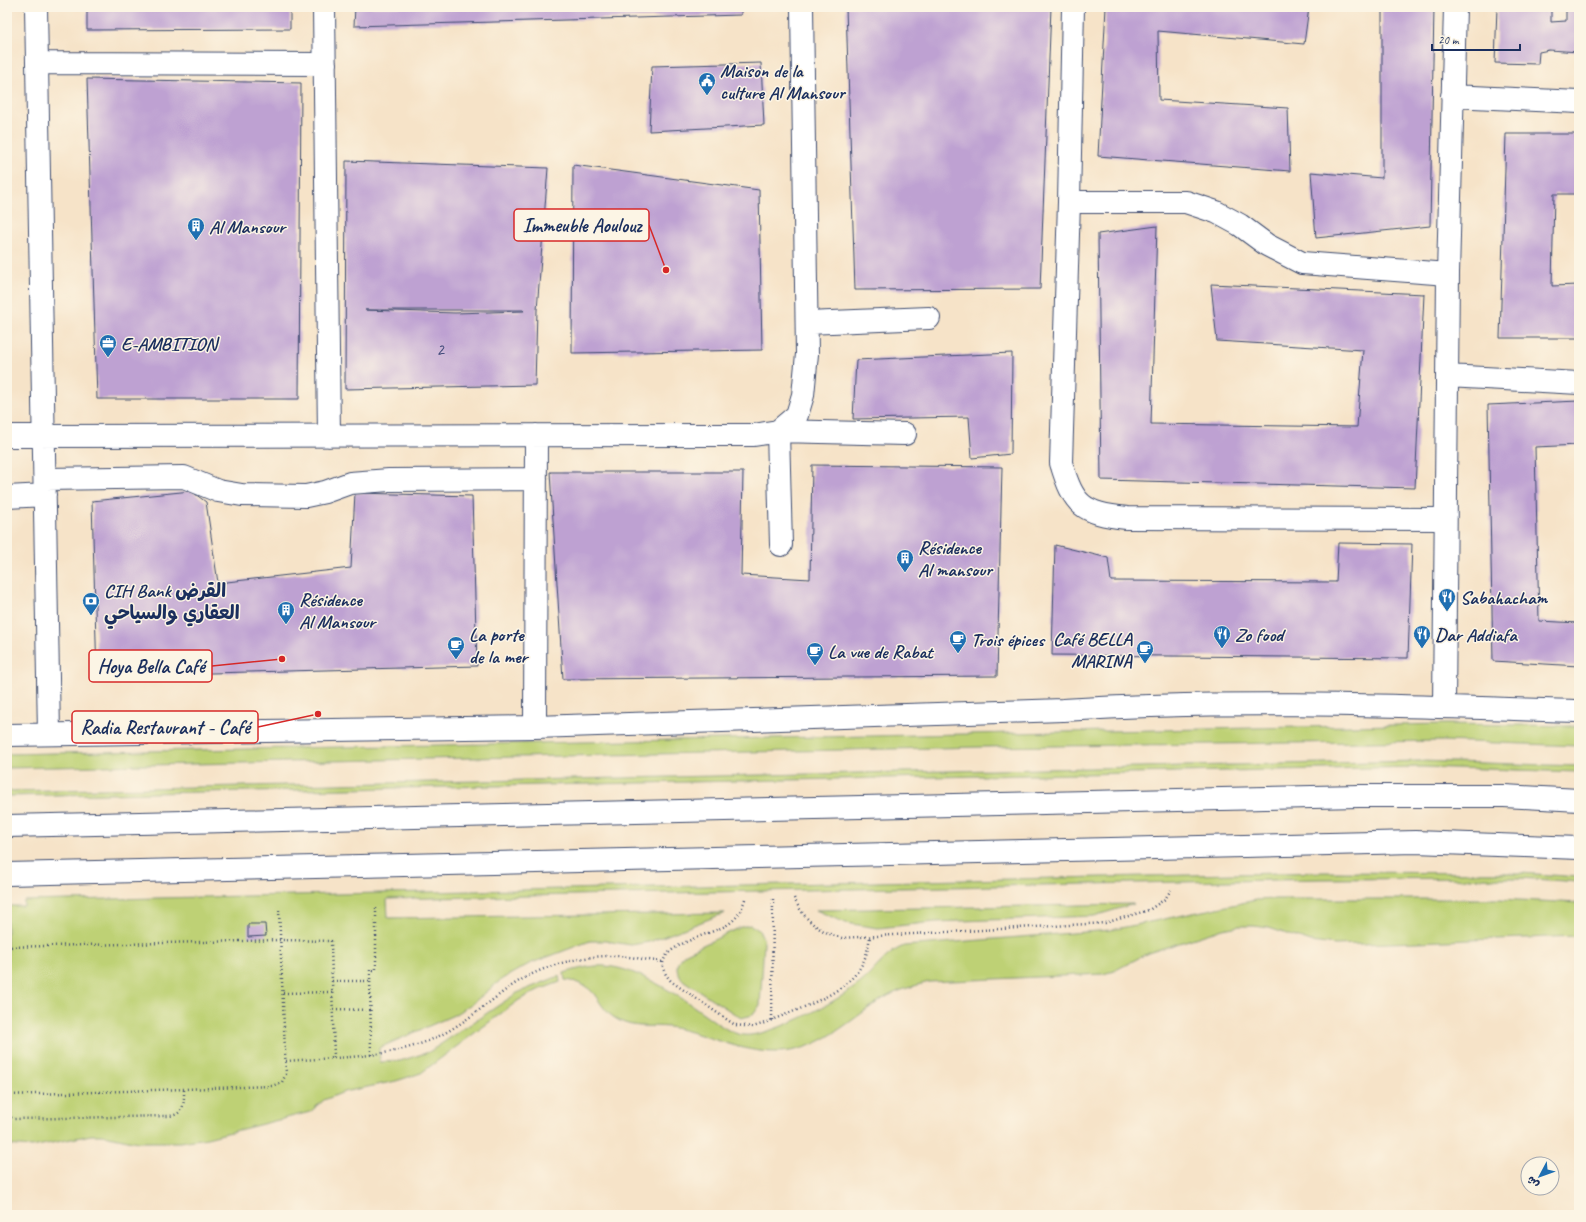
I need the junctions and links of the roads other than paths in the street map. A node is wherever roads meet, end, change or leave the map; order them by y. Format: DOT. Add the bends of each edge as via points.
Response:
graph roads {
  1 [pos="36,7"];
  2 [pos="324,7"];
  3 [pos="802,7"];
  4 [pos="1073,7"];
  5 [pos="1455,7"];
  6 [pos="37,62"];
  7 [pos="325,64"];
  8 [pos="1452,96"];
  9 [pos="1579,102"];
  10 [pos="1069,202"];
  11 [pos="1448,274"];
  12 [pos="929,318"];
  13 [pos="807,323"];
  14 [pos="1447,376"];
  15 [pos="1579,383"];
  16 [pos="778,431"];
  17 [pos="905,434"];
  18 [pos="536,435"];
  19 [pos="7,436"];
  20 [pos="44,436"];
  21 [pos="329,436"];
  22 [pos="536,480"];
  23 [pos="45,487"];
  24 [pos="7,497"];
  25 [pos="1445,519"];
  26 [pos="781,545"];
  27 [pos="1444,707"];
  28 [pos="1579,711"];
  29 [pos="535,727"];
  30 [pos="49,734"];
  31 [pos="7,735"];
  32 [pos="1579,800"];
  33 [pos="7,826"];
  34 [pos="1579,848"];
  35 [pos="7,874"];
  1 -- 6 [label="street"];
  2 -- 7 [label="street"];
  3 -- 13 [label="street"];
  4 -- 10 [label="street"];
  5 -- 8 [label="street"];
  6 -- 7 [label="street"];
  6 -- 20 [label="street"];
  7 -- 21 [label="street"];
  8 -- 9 [label="street"];
  8 -- 11 [label="street"];
  10 -- 11 [label="street" via="1186,202 1216,212 1240,225 1267,246 1302,263"];
  10 -- 25 [label="street" via="1061,463 1069,490 1084,508 1104,515 1127,518"];
  11 -- 14 [label="street"];
  12 -- 13 [label="street"];
  13 -- 16 [label="street" via="803,395 797,415"];
  14 -- 15 [label="street"];
  14 -- 25 [label="street"];
  16 -- 17 [label="street"];
  16 -- 18 [label="street" via="754,435"];
  16 -- 26 [label="street"];
  18 -- 21 [label="street"];
  18 -- 22 [label="street"];
  19 -- 20 [label="street"];
  20 -- 21 [label="street"];
  20 -- 23 [label="street"];
  22 -- 23 [label="street" via="389,480 350,483 325,492 298,496 242,495 218,491 184,477"];
  22 -- 29 [label="street"];
  23 -- 24 [label="street"];
  23 -- 30 [label="street"];
  25 -- 27 [label="street"];
  27 -- 28 [label="street"];
  27 -- 29 [label="street" via="1220,703"];
  29 -- 30 [label="street"];
  30 -- 31 [label="street"];
  32 -- 33 [label="street" via="1504,796 1359,796"];
  34 -- 35 [label="street" via="1415,842"];
}
